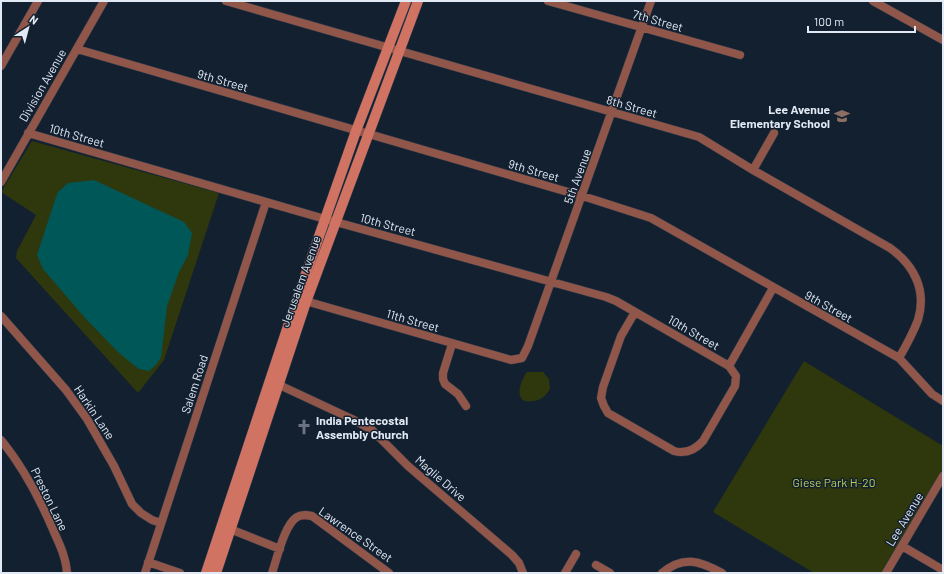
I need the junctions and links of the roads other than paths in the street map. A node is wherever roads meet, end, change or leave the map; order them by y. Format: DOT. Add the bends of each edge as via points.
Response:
graph roads {
  1 [pos="38,1"];
  2 [pos="104,1"];
  3 [pos="226,1"];
  4 [pos="406,1"];
  5 [pos="418,1"];
  6 [pos="548,1"];
  7 [pos="651,1"];
  8 [pos="874,1"];
  9 [pos="642,28"];
  10 [pos="943,40"];
  11 [pos="388,48"];
  12 [pos="77,49"];
  13 [pos="399,51"];
  14 [pos="740,55"];
  15 [pos="1,66"];
  16 [pos="612,113"];
  17 [pos="356,131"];
  18 [pos="28,133"];
  19 [pos="774,133"];
  20 [pos="369,135"];
  21 [pos="753,170"];
  22 [pos="4,171"];
  23 [pos="1,182"];
  24 [pos="582,196"];
  25 [pos="266,202"];
  26 [pos="331,221"];
  27 [pos="551,282"];
  28 [pos="773,288"];
  29 [pos="302,300"];
  30 [pos="635,312"];
  31 [pos="1,316"];
  32 [pos="452,344"];
  33 [pos="522,358"];
  34 [pos="899,358"];
  35 [pos="729,366"];
  36 [pos="274,383"];
  37 [pos="943,401"];
  38 [pos="466,406"];
  39 [pos="1,440"];
  40 [pos="943,476"];
  41 [pos="161,523"];
  42 [pos="221,526"];
  43 [pos="231,530"];
  44 [pos="902,546"];
  45 [pos="280,549"];
  46 [pos="576,554"];
  47 [pos="148,562"];
  48 [pos="596,565"];
  49 [pos="943,570"];
  50 [pos="67,573"];
  51 [pos="145,573"];
  52 [pos="180,573"];
  53 [pos="206,573"];
  54 [pos="216,573"];
  55 [pos="272,573"];
  56 [pos="389,573"];
  57 [pos="523,573"];
  58 [pos="565,573"];
  59 [pos="610,573"];
  60 [pos="662,573"];
  61 [pos="722,573"];
  62 [pos="886,573"];
  1 -- 15 [label="street"];
  2 -- 12 [label="street, Division Avenue"];
  3 -- 11 [label="street, 8th Street"];
  4 -- 11 [label="main road, Jerusalem Avenue"];
  5 -- 13 [label="main road, Jerusalem Avenue"];
  6 -- 9 [label="street, 7th Street"];
  7 -- 9 [label="street, 5th Avenue"];
  8 -- 10 [label="street"];
  9 -- 14 [label="street, 7th Street"];
  9 -- 16 [label="street, 5th Avenue"];
  11 -- 13 [label="street, 8th Street"];
  11 -- 17 [label="main road, Jerusalem Avenue"];
  12 -- 17 [label="street, 9th Street"];
  12 -- 18 [label="street, Division Avenue"];
  13 -- 16 [label="street, 8th Street"];
  13 -- 20 [label="main road, Jerusalem Avenue"];
  16 -- 21 [label="street, 8th Street" via="699,137"];
  16 -- 24 [label="street, 5th Avenue"];
  17 -- 20 [label="street, 9th Street"];
  17 -- 26 [label="main road, Jerusalem Avenue"];
  18 -- 22 [label="street, Division Avenue"];
  18 -- 25 [label="street, 10th Street"];
  19 -- 21 [label="street"];
  20 -- 24 [label="street, 9th Street"];
  20 -- 26 [label="main road, Jerusalem Avenue"];
  21 -- 34 [label="street, 8th Street" via="890,248 907,263 917,281 921,302 913,332"];
  22 -- 23 [label="street, Division Avenue"];
  24 -- 27 [label="street, 5th Avenue"];
  24 -- 28 [label="street, 9th Street" via="651,218"];
  25 -- 26 [label="street, 10th Street"];
  25 -- 41 [label="street, Salem Road"];
  26 -- 27 [label="street, 10th Street"];
  26 -- 29 [label="main road, Jerusalem Avenue"];
  27 -- 30 [label="street, 10th Street" via="606,297"];
  27 -- 33 [label="street, 5th Avenue"];
  28 -- 34 [label="street, 9th Street"];
  28 -- 35 [label="street"];
  29 -- 32 [label="street, 11th Street"];
  29 -- 36 [label="main road, Jerusalem Avenue"];
  30 -- 35 [label="street, 10th Street"];
  30 -- 35 [label="street" via="621,336 602,387 601,398 608,413 674,451 689,451 703,442 735,386 736,376"];
  31 -- 41 [label="street, Harkin Lane" via="66,390 87,419 132,504 141,513"];
  32 -- 33 [label="street, 11th Street" via="510,360"];
  32 -- 38 [label="street" via="443,380"];
  34 -- 37 [label="street, 9th Street" via="932,394"];
  36 -- 42 [label="main road, Jerusalem Avenue"];
  36 -- 43 [label="main road, Jerusalem Avenue"];
  36 -- 57 [label="street, Maglie Drive" via="372,430 408,466 512,555"];
  39 -- 50 [label="street, Preston Lane" via="25,473 43,507 64,556"];
  40 -- 44 [label="street, Lee Avenue"];
  41 -- 47 [label="street, Salem Road"];
  42 -- 43 [label="street"];
  42 -- 53 [label="main road, Jerusalem Avenue"];
  43 -- 45 [label="street"];
  43 -- 54 [label="main road, Jerusalem Avenue"];
  44 -- 49 [label="street"];
  44 -- 62 [label="street, Lee Avenue"];
  45 -- 55 [label="street"];
  45 -- 56 [label="street, Lawrence Street" via="286,530 303,514 312,516"];
  46 -- 58 [label="street"];
  47 -- 51 [label="street, Salem Road"];
  47 -- 52 [label="street"];
  48 -- 59 [label="street"];
  60 -- 61 [label="street" via="672,566 688,561 699,562"];
}
